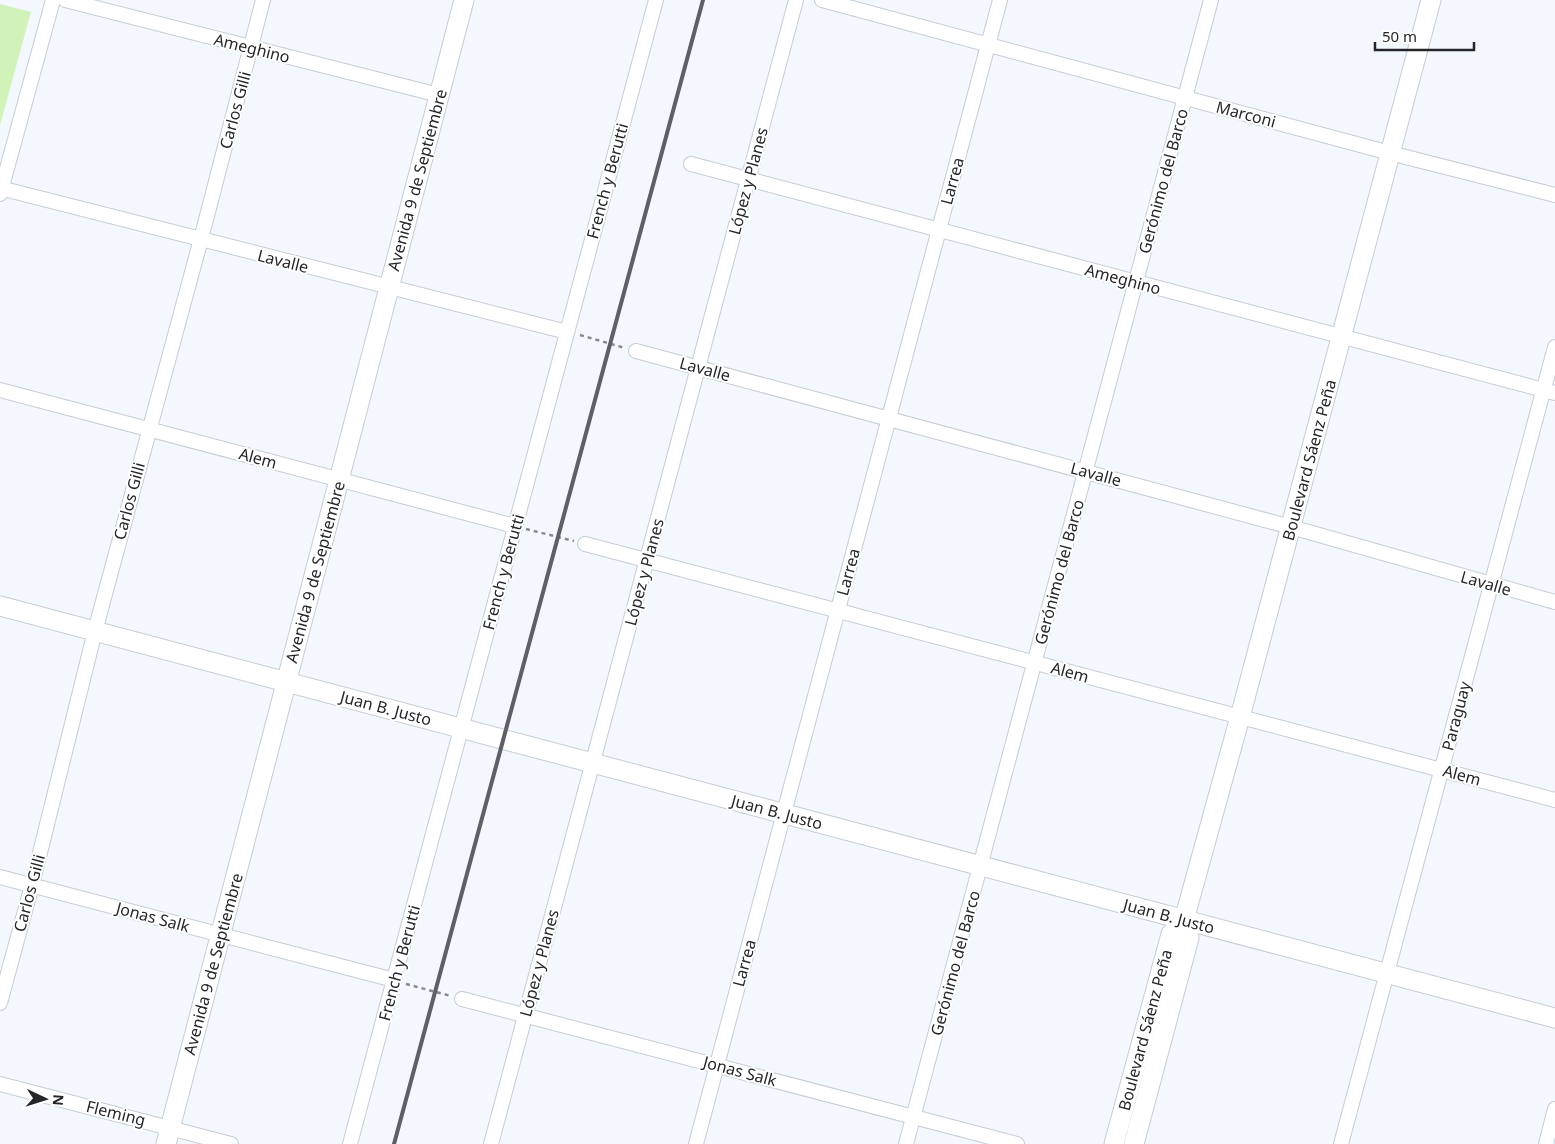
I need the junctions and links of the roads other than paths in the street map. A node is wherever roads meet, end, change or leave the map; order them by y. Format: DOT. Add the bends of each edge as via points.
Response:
graph roads {
  1 [pos="53,0"];
  2 [pos="65,0"];
  3 [pos="263,0"];
  4 [pos="464,0"];
  5 [pos="656,0"];
  6 [pos="796,0"];
  7 [pos="822,0"];
  8 [pos="1000,0"];
  9 [pos="1211,0"];
  10 [pos="1431,0"];
  11 [pos="988,45"];
  12 [pos="251,48"];
  13 [pos="439,94"];
  14 [pos="1185,98"];
  15 [pos="1390,153"];
  16 [pos="691,164"];
  17 [pos="748,179"];
  18 [pos="1,190"];
  19 [pos="1555,195"];
  20 [pos="939,230"];
  21 [pos="201,240"];
  22 [pos="1136,282"];
  23 [pos="389,288"];
  24 [pos="567,332"];
  25 [pos="1342,338"];
  26 [pos="1555,347"];
  27 [pos="636,351"];
  28 [pos="698,367"];
  29 [pos="0,390"];
  30 [pos="1549,392"];
  31 [pos="888,420"];
  32 [pos="148,429"];
  33 [pos="1086,471"];
  34 [pos="339,480"];
  35 [pos="515,526"];
  36 [pos="1291,527"];
  37 [pos="585,544"];
  38 [pos="647,560"];
  39 [pos="1490,584"];
  40 [pos="1555,602"];
  41 [pos="0,606"];
  42 [pos="837,611"];
  43 [pos="95,631"];
  44 [pos="1035,663"];
  45 [pos="286,682"];
  46 [pos="1240,717"];
  47 [pos="461,728"];
  48 [pos="593,763"];
  49 [pos="1441,770"];
  50 [pos="1555,800"];
  51 [pos="784,814"];
  52 [pos="981,866"];
  53 [pos="0,877"];
  54 [pos="32,885"];
  55 [pos="1184,920"];
  56 [pos="221,935"];
  57 [pos="1387,974"];
  58 [pos="394,980"];
  59 [pos="462,999"];
  60 [pos="0,1003"];
  61 [pos="526,1015"];
  62 [pos="1555,1018"];
  63 [pos="716,1065"];
  64 [pos="0,1084"];
  65 [pos="1555,1109"];
  66 [pos="914,1117"];
  67 [pos="169,1136"];
  68 [pos="231,1144"];
  69 [pos="350,1144"];
  70 [pos="491,1144"];
  71 [pos="696,1144"];
  72 [pos="906,1144"];
  73 [pos="1017,1144"];
  74 [pos="1114,1144"];
  75 [pos="1134,1144"];
  76 [pos="1341,1144"];
  77 [pos="1546,1144"];
  1 -- 18 [label="street"];
  2 -- 12 [label="street, Ameghino"];
  3 -- 12 [label="street, Carlos Gilli"];
  4 -- 13 [label="street, Avenida 9 de Septiembre"];
  5 -- 24 [label="street, French y Berutti"];
  6 -- 17 [label="street, López y Planes"];
  7 -- 11 [label="street, Marconi"];
  8 -- 11 [label="street, Larrea"];
  9 -- 14 [label="street, Gerónimo del Barco"];
  10 -- 15 [label="street, Boulevard Sáenz Peña"];
  11 -- 14 [label="street, Marconi"];
  11 -- 20 [label="street, Larrea"];
  12 -- 13 [label="street, Ameghino"];
  12 -- 21 [label="street, Carlos Gilli"];
  13 -- 23 [label="street, Avenida 9 de Septiembre"];
  14 -- 15 [label="street, Marconi"];
  14 -- 22 [label="street, Gerónimo del Barco"];
  15 -- 19 [label="street, Marconi"];
  15 -- 25 [label="street, Boulevard Sáenz Peña"];
  16 -- 17 [label="street, Ameghino"];
  17 -- 20 [label="street, Ameghino"];
  17 -- 28 [label="street, López y Planes"];
  18 -- 21 [label="street, Lavalle"];
  20 -- 22 [label="street, Ameghino"];
  20 -- 31 [label="street, Larrea"];
  21 -- 23 [label="street, Lavalle"];
  21 -- 32 [label="street, Carlos Gilli"];
  22 -- 25 [label="street, Ameghino"];
  22 -- 33 [label="street, Gerónimo del Barco"];
  23 -- 24 [label="street, Lavalle"];
  23 -- 34 [label="street, Avenida 9 de Septiembre"];
  24 -- 35 [label="street, French y Berutti"];
  25 -- 30 [label="street, Ameghino"];
  25 -- 36 [label="street, Boulevard Sáenz Peña"];
  26 -- 30 [label="street, Paraguay"];
  27 -- 28 [label="street, Lavalle"];
  28 -- 31 [label="street, Lavalle"];
  28 -- 38 [label="street, López y Planes"];
  29 -- 32 [label="street, Alem"];
  30 -- 39 [label="street, Paraguay"];
  31 -- 33 [label="street, Lavalle"];
  31 -- 42 [label="street, Larrea"];
  32 -- 34 [label="street, Alem"];
  32 -- 43 [label="street, Carlos Gilli"];
  33 -- 36 [label="street, Lavalle"];
  33 -- 44 [label="street, Gerónimo del Barco"];
  34 -- 35 [label="street, Alem"];
  34 -- 45 [label="street, Avenida 9 de Septiembre"];
  35 -- 47 [label="street, French y Berutti"];
  36 -- 39 [label="street, Lavalle"];
  36 -- 46 [label="street, Boulevard Sáenz Peña"];
  37 -- 38 [label="street, Alem"];
  38 -- 42 [label="street, Alem"];
  38 -- 48 [label="street, López y Planes"];
  39 -- 40 [label="street, Lavalle"];
  39 -- 49 [label="street, Paraguay"];
  41 -- 43 [label="street, Juan B. Justo"];
  42 -- 44 [label="street, Alem"];
  42 -- 51 [label="street, Larrea"];
  43 -- 45 [label="street, Juan B. Justo"];
  43 -- 54 [label="street, Carlos Gilli"];
  44 -- 46 [label="street, Alem"];
  44 -- 52 [label="street, Gerónimo del Barco"];
  45 -- 47 [label="street, Juan B. Justo"];
  45 -- 56 [label="street, Avenida 9 de Septiembre"];
  46 -- 49 [label="street, Alem"];
  46 -- 55 [label="street, Boulevard Sáenz Peña"];
  47 -- 48 [label="street, Juan B. Justo"];
  47 -- 58 [label="street, French y Berutti"];
  48 -- 51 [label="street, Juan B. Justo"];
  48 -- 61 [label="street, López y Planes"];
  49 -- 50 [label="street, Alem"];
  49 -- 57 [label="street, Paraguay"];
  51 -- 52 [label="street, Juan B. Justo"];
  51 -- 63 [label="street, Larrea"];
  52 -- 55 [label="street, Juan B. Justo"];
  52 -- 66 [label="street, Gerónimo del Barco"];
  53 -- 54 [label="street, Jonas Salk"];
  54 -- 56 [label="street, Jonas Salk"];
  54 -- 60 [label="street, Carlos Gilli"];
  55 -- 57 [label="street, Juan B. Justo"];
  55 -- 74 [label="street, Boulevard Sáenz Peña" via="1171,934"];
  55 -- 75 [label="street, Boulevard Sáenz Peña" via="1189,938"];
  56 -- 58 [label="street, Jonas Salk"];
  56 -- 67 [label="street, Avenida 9 de Septiembre"];
  57 -- 62 [label="street, Juan B. Justo"];
  57 -- 76 [label="street, Paraguay"];
  58 -- 69 [label="street, French y Berutti"];
  59 -- 61 [label="street, Jonas Salk"];
  61 -- 63 [label="street, Jonas Salk"];
  61 -- 70 [label="street, López y Planes"];
  63 -- 66 [label="street, Jonas Salk"];
  63 -- 71 [label="street, Larrea"];
  64 -- 67 [label="street, Fleming"];
  65 -- 77 [label="street"];
  66 -- 72 [label="street, Gerónimo del Barco"];
  66 -- 73 [label="street, Jonas Salk"];
  67 -- 68 [label="street, Fleming"];
}
